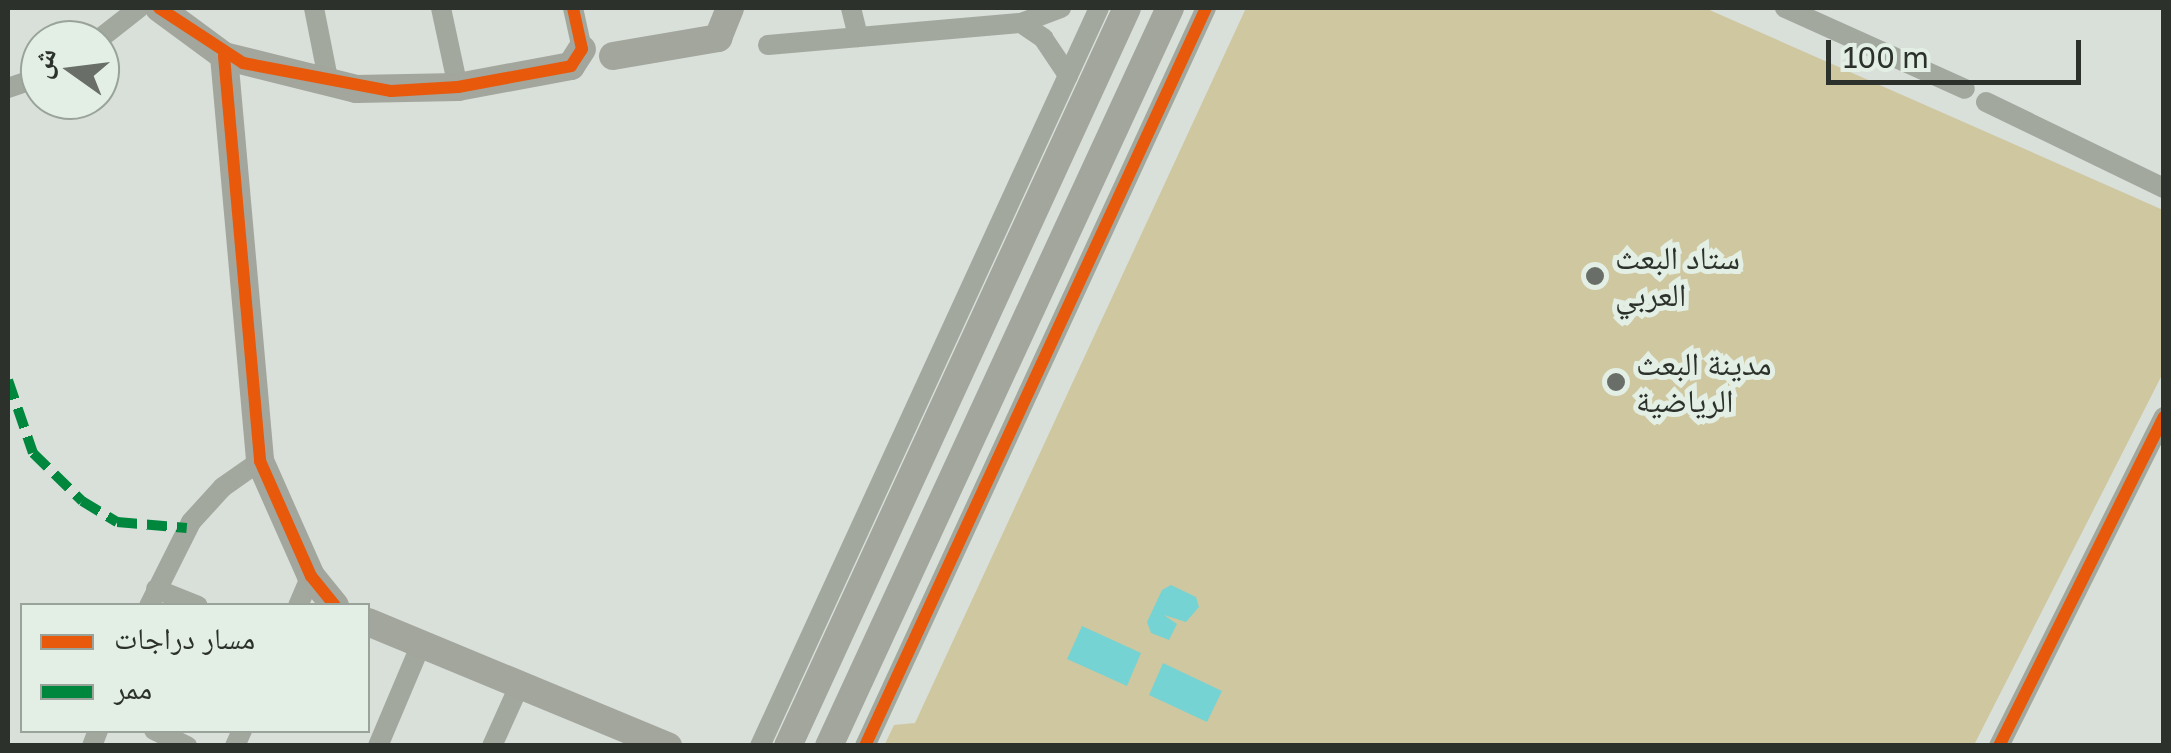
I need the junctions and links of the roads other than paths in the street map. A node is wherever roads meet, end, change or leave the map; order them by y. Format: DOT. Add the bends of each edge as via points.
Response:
graph roads {
  1 [pos="159,8"];
  2 [pos="314,8"];
  3 [pos="441,8"];
  4 [pos="574,8"];
  5 [pos="730,8"];
  6 [pos="851,8"];
  7 [pos="1061,8"];
  8 [pos="1100,8"];
  9 [pos="1128,8"];
  10 [pos="1170,8"];
  11 [pos="1206,8"];
  12 [pos="1785,8"];
  13 [pos="974,16"];
  14 [pos="1021,23"];
  15 [pos="858,37"];
  16 [pos="768,45"];
  17 [pos="582,49"];
  18 [pos="224,56"];
  19 [pos="613,56"];
  20 [pos="1068,75"];
  21 [pos="328,84"];
  22 [pos="458,87"];
  23 [pos="1965,89"];
  24 [pos="1986,102"];
  25 [pos="2164,188"];
  26 [pos="2164,416"];
  27 [pos="260,461"];
  28 [pos="311,576"];
  29 [pos="152,597"];
  30 [pos="183,603"];
  31 [pos="299,603"];
  32 [pos="333,603"];
  33 [pos="370,623"];
  34 [pos="421,644"];
  35 [pos="520,684"];
  36 [pos="160,733"];
  37 [pos="656,743"];
  38 [pos="187,746"];
  39 [pos="378,746"];
  40 [pos="492,746"];
  41 [pos="760,746"];
  42 [pos="788,746"];
  43 [pos="829,746"];
  44 [pos="865,746"];
  45 [pos="1999,746"];
  1 -- 18 [label="main road"];
  2 -- 21 [label="street"];
  3 -- 22 [label="street"];
  4 -- 17 [label="street"];
  5 -- 19 [label="main road" via="718,38"];
  6 -- 15 [label="street"];
  7 -- 14 [label="street"];
  8 -- 20 [label="street"];
  9 -- 42 [label="main road"];
  10 -- 43 [label="main road"];
  11 -- 44 [label="street"];
  12 -- 23 [label="street"];
  13 -- 14 [label="street"];
  13 -- 15 [label="street"];
  14 -- 20 [label="street" via="1043,38"];
  15 -- 16 [label="street"];
  17 -- 22 [label="main road" via="571,66"];
  18 -- 21 [label="main road"];
  18 -- 27 [label="main road"];
  20 -- 41 [label="street"];
  21 -- 22 [label="main road" via="372,91"];
  24 -- 25 [label="street"];
  26 -- 45 [label="street"];
  27 -- 28 [label="main road"];
  27 -- 29 [label="street" via="223,487 191,522"];
  28 -- 31 [label="street"];
  28 -- 32 [label="main road"];
  29 -- 30 [label="street"];
  33 -- 34 [label="main road"];
  34 -- 35 [label="main road"];
  34 -- 39 [label="street"];
  35 -- 37 [label="main road"];
  35 -- 40 [label="street"];
  36 -- 38 [label="street"];
}
